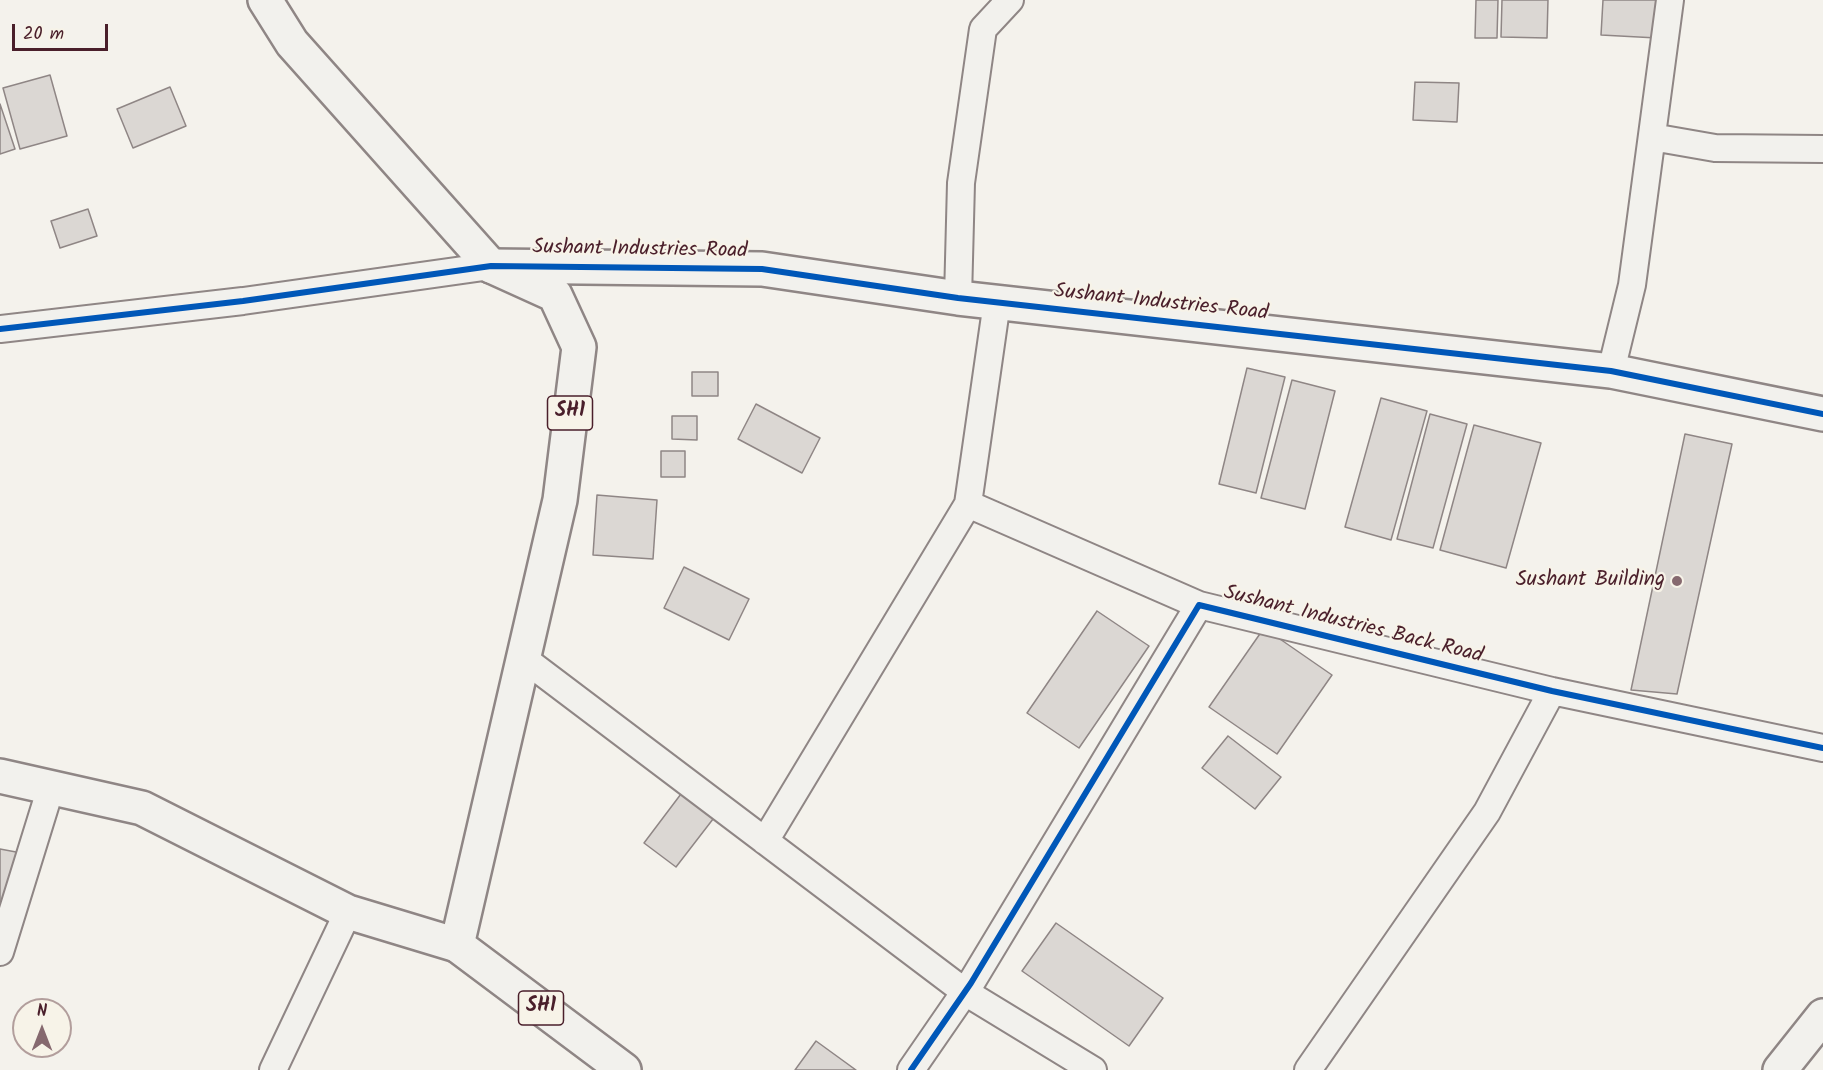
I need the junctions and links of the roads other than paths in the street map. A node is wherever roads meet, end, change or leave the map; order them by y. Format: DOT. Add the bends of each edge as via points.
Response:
graph roads {
  1 [pos="265,0"];
  2 [pos="1010,0"];
  3 [pos="1670,0"];
  4 [pos="1652,137"];
  5 [pos="1823,149"];
  6 [pos="491,266"];
  7 [pos="958,298"];
  8 [pos="997,302"];
  9 [pos="0,329"];
  10 [pos="1611,371"];
  11 [pos="1823,414"];
  12 [pos="968,504"];
  13 [pos="1199,605"];
  14 [pos="523,658"];
  15 [pos="1552,691"];
  16 [pos="1823,748"];
  17 [pos="0,776"];
  18 [pos="51,788"];
  19 [pos="765,841"];
  20 [pos="348,912"];
  21 [pos="458,945"];
  22 [pos="0,952"];
  23 [pos="965,992"];
  24 [pos="1823,1016"];
  25 [pos="273,1070"];
  26 [pos="624,1070"];
  27 [pos="911,1070"];
  28 [pos="1093,1070"];
  29 [pos="1308,1070"];
  30 [pos="1780,1070"];
  1 -- 6 [label="street, SH1" via="292,43"];
  2 -- 7 [label="street" via="983,29 960,183"];
  3 -- 4 [label="street"];
  4 -- 5 [label="street" via="1715,148"];
  4 -- 10 [label="street" via="1632,285"];
  6 -- 7 [label="street, Sushant Industries Road" via="762,269"];
  6 -- 9 [label="street" via="243,301"];
  6 -- 14 [label="street, SH1" via="555,295 579,347 560,500"];
  7 -- 8 [label="street, Sushant Industries Road"];
  8 -- 10 [label="street, Sushant Industries Road"];
  8 -- 12 [label="street"];
  10 -- 11 [label="street, Sushant Industries Road"];
  12 -- 13 [label="street"];
  12 -- 19 [label="street"];
  13 -- 15 [label="street, Sushant Industries Back Road"];
  13 -- 23 [label="street, Sushant Industries Back Road"];
  14 -- 19 [label="street"];
  14 -- 21 [label="street, SH1"];
  15 -- 16 [label="street, Sushant Industries Back Road"];
  15 -- 29 [label="street" via="1487,812"];
  17 -- 18 [label="street"];
  18 -- 20 [label="street" via="142,808"];
  18 -- 22 [label="street"];
  19 -- 23 [label="street"];
  20 -- 21 [label="street"];
  20 -- 25 [label="street"];
  21 -- 26 [label="street, SH1"];
  23 -- 27 [label="street, Sushant Industries Back Road"];
  23 -- 28 [label="street"];
  24 -- 30 [label="street"];
}
